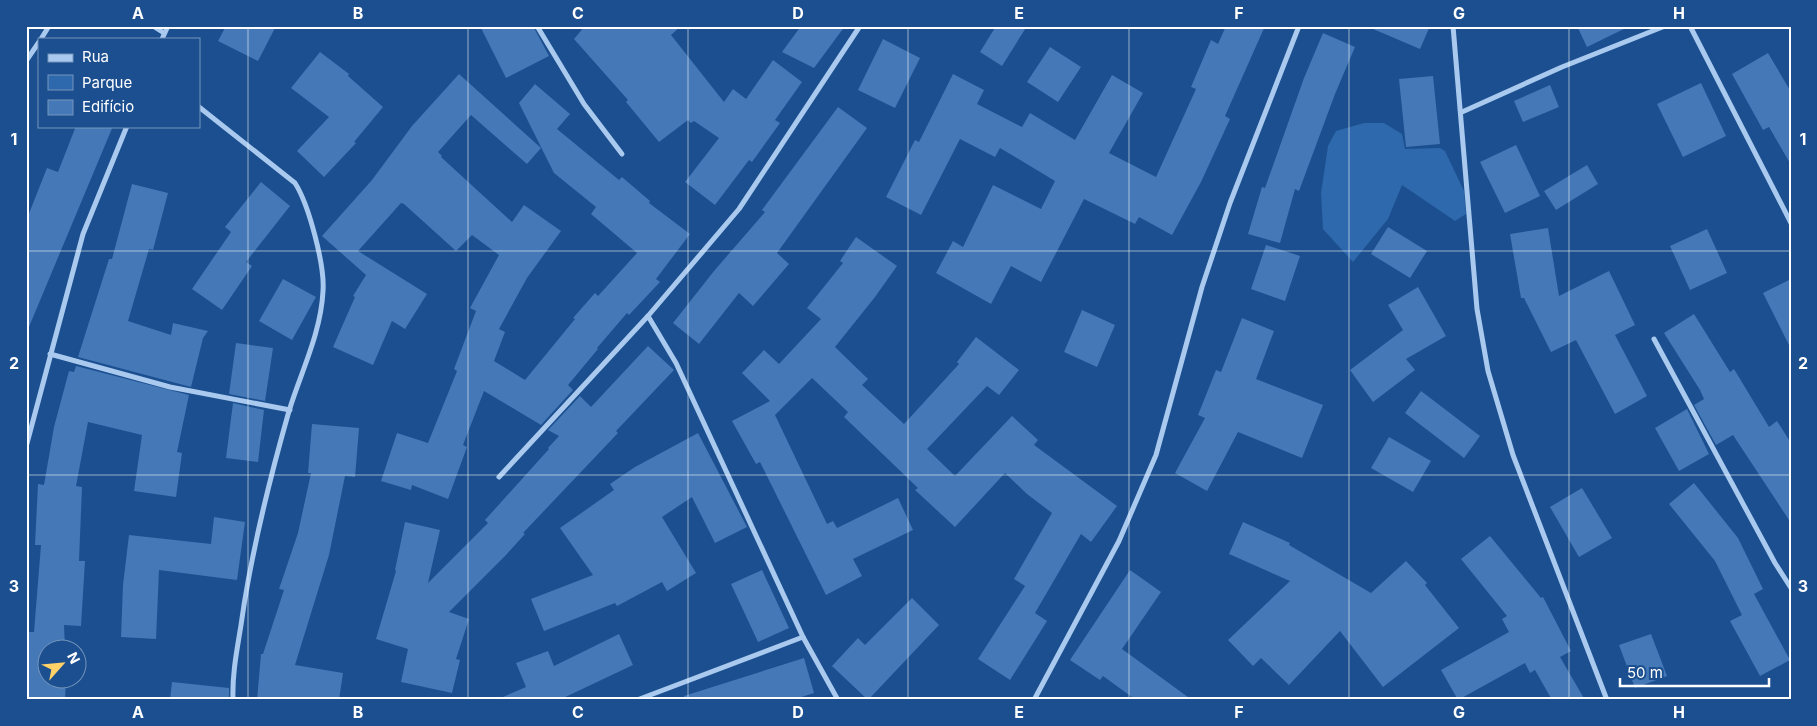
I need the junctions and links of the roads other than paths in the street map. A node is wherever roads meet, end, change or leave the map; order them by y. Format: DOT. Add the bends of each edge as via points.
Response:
graph roads {
  1 [pos="49,26"];
  2 [pos="153,26"];
  3 [pos="168,26"];
  4 [pos="537,26"];
  5 [pos="860,26"];
  6 [pos="1299,26"];
  7 [pos="1453,26"];
  8 [pos="1665,26"];
  9 [pos="1690,26"];
  10 [pos="163,36"];
  11 [pos="42,38"];
  12 [pos="38,43"];
  13 [pos="26,61"];
  14 [pos="200,108"];
  15 [pos="1462,112"];
  16 [pos="126,128"];
  17 [pos="622,154"];
  18 [pos="1791,223"];
  19 [pos="648,316"];
  20 [pos="1654,339"];
  21 [pos="50,354"];
  22 [pos="290,410"];
  23 [pos="26,447"];
  24 [pos="500,477"];
  25 [pos="1791,588"];
  26 [pos="803,637"];
  27 [pos="233,700"];
  28 [pos="637,700"];
  29 [pos="838,700"];
  30 [pos="1034,700"];
  31 [pos="1607,700"];
  1 -- 11 [label="street"];
  2 -- 10 [label="street"];
  3 -- 10 [label="street"];
  4 -- 17 [label="street" via="584,104"];
  5 -- 19 [label="street" via="739,209"];
  6 -- 30 [label="street" via="1230,203 1202,287 1156,455 1119,541"];
  7 -- 15 [label="street"];
  8 -- 15 [label="street"];
  9 -- 18 [label="street"];
  12 -- 13 [label="street"];
  14 -- 22 [label="street" via="283,171 305,198 324,289 322,309"];
  15 -- 31 [label="street" via="1477,308 1488,371 1513,455"];
  16 -- 21 [label="street" via="83,234"];
  19 -- 24 [label="street"];
  19 -- 26 [label="street" via="676,363"];
  20 -- 25 [label="street"];
  21 -- 22 [label="street" via="170,387"];
  21 -- 23 [label="street"];
  22 -- 27 [label="street" via="258,531 244,604"];
  26 -- 28 [label="street"];
  26 -- 29 [label="street"];
}
